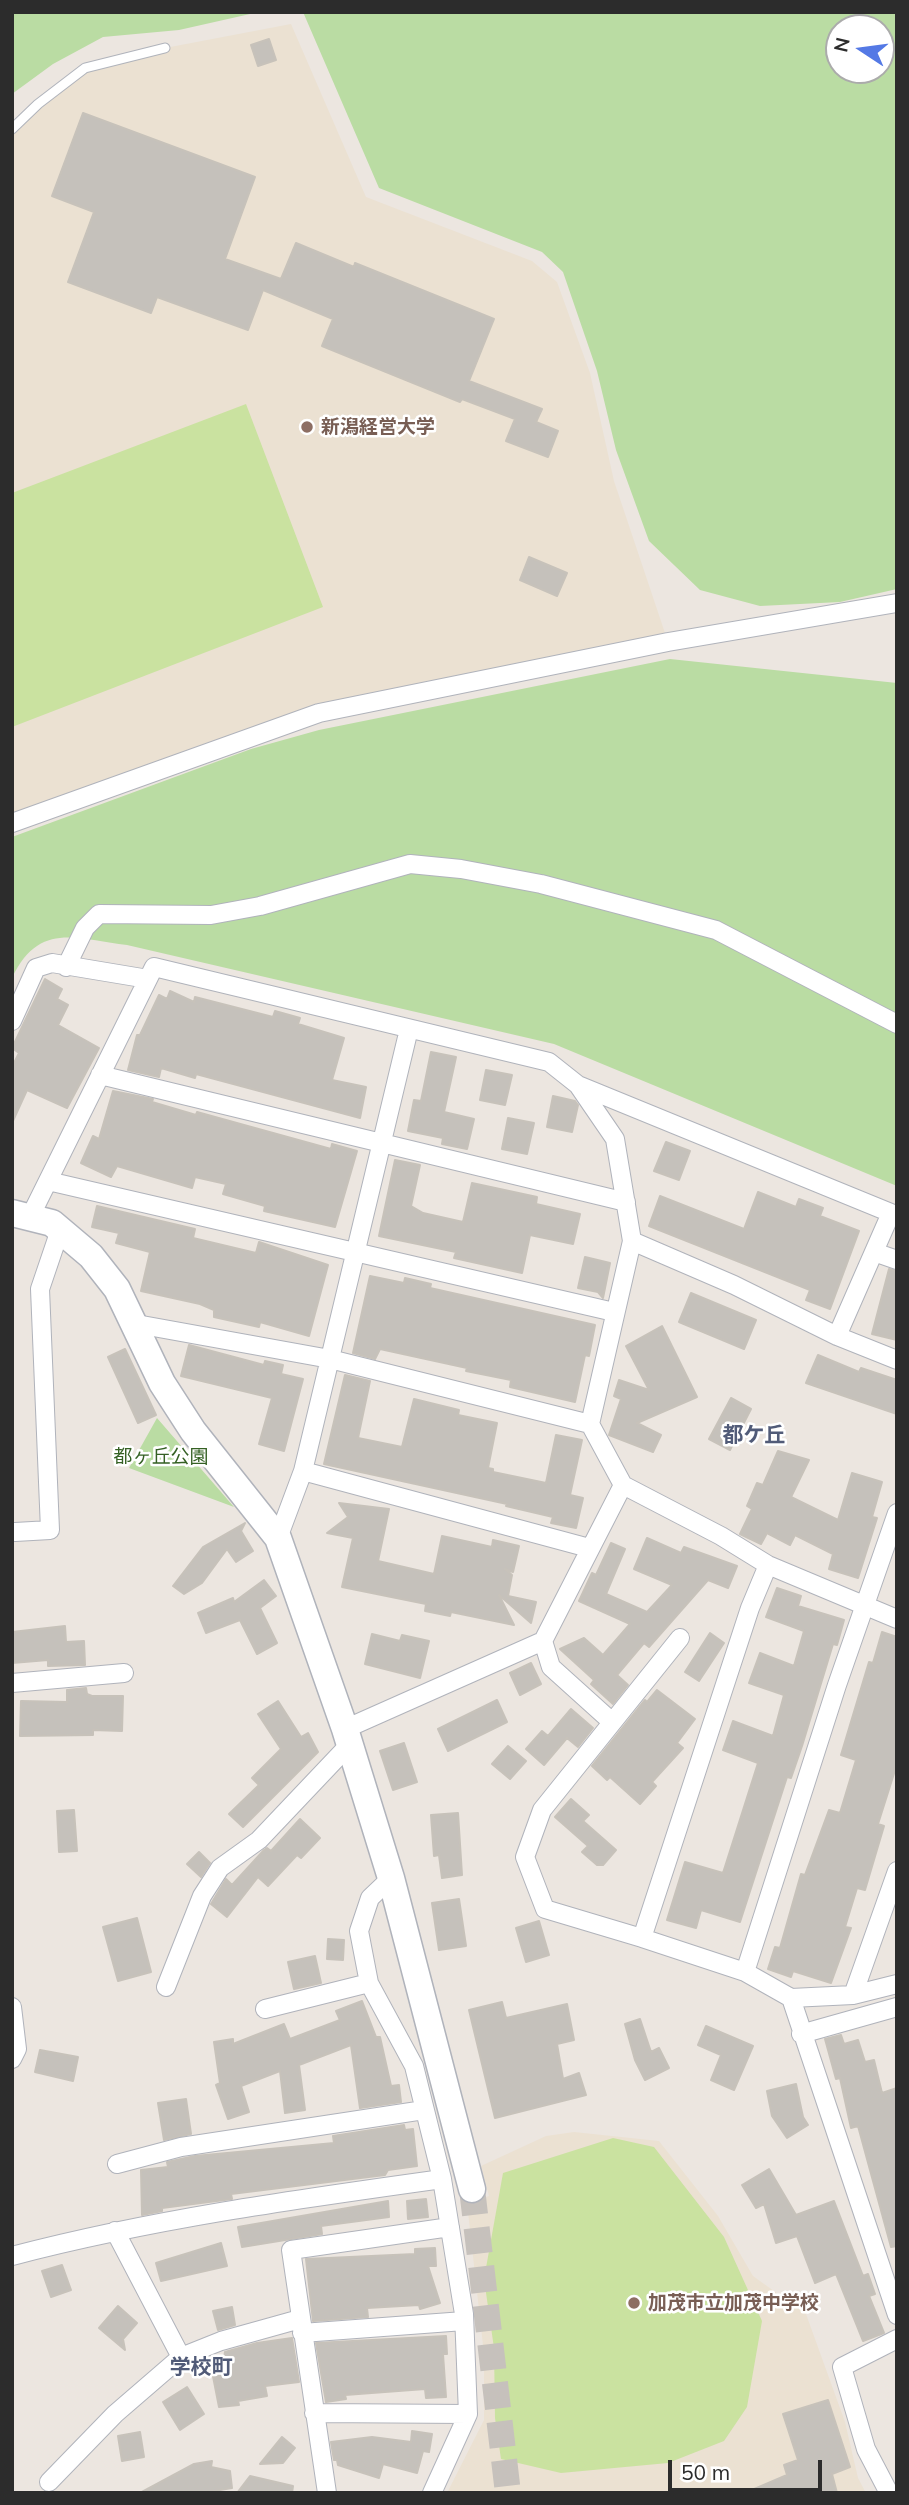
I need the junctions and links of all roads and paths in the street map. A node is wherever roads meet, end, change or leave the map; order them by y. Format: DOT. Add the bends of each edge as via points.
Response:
graph roads {
  1 [pos="165,48"];
  2 [pos="12,129"];
  3 [pos="897,603"];
  4 [pos="12,823"];
  5 [pos="66,967"];
  6 [pos="148,979"];
  7 [pos="12,1021"];
  8 [pos="897,1024"];
  9 [pos="409,1029"];
  10 [pos="100,1075"];
  11 [pos="578,1084"];
  12 [pos="381,1145"];
  13 [pos="48,1181"];
  14 [pos="626,1202"];
  15 [pos="21,1215"];
  16 [pos="60,1230"];
  17 [pos="632,1241"];
  18 [pos="874,1252"];
  19 [pos="355,1253"];
  20 [pos="897,1260"];
  21 [pos="614,1312"];
  22 [pos="131,1323"];
  23 [pos="836,1336"];
  24 [pos="330,1359"];
  25 [pos="897,1360"];
  26 [pos="590,1424"];
  27 [pos="303,1471"];
  28 [pos="622,1485"];
  29 [pos="897,1513"];
  30 [pos="15,1532"];
  31 [pos="278,1538"];
  32 [pos="589,1548"];
  33 [pos="768,1565"];
  34 [pos="863,1607"];
  35 [pos="897,1619"];
  36 [pos="680,1638"];
  37 [pos="543,1641"];
  38 [pos="124,1674"];
  39 [pos="12,1683"];
  40 [pos="612,1722"];
  41 [pos="347,1736"];
  42 [pos="897,1871"];
  43 [pos="391,1878"];
  44 [pos="642,1938"];
  45 [pos="745,1972"];
  46 [pos="369,1983"];
  47 [pos="897,1984"];
  48 [pos="166,1987"];
  49 [pos="853,1995"];
  50 [pos="791,1998"];
  51 [pos="12,2007"];
  52 [pos="897,2007"];
  53 [pos="265,2009"];
  54 [pos="801,2034"];
  55 [pos="12,2059"];
  56 [pos="424,2110"];
  57 [pos="117,2164"];
  58 [pos="442,2179"];
  59 [pos="472,2189"];
  60 [pos="450,2227"];
  61 [pos="115,2231"];
  62 [pos="12,2256"];
  63 [pos="897,2315"];
  64 [pos="464,2321"];
  65 [pos="301,2326"];
  66 [pos="897,2339"];
  67 [pos="181,2357"];
  68 [pos="314,2413"];
  69 [pos="468,2414"];
  70 [pos="50,2482"];
  71 [pos="327,2493"];
  72 [pos="432,2493"];
  73 [pos="889,2493"];
  1 -- 2 [label="lane" via="85,68"];
  3 -- 4 [label="street" via="668,642 319,713"];
  5 -- 6 [label="street"];
  5 -- 7 [label="street" via="52,963 36,968"];
  5 -- 8 [label="street" via="85,928 99,914 211,915 410,864 541,884 716,930"];
  6 -- 9 [label="street" via="154,967"];
  6 -- 10 [label="street"];
  9 -- 11 [label="street" via="550,1062"];
  9 -- 12 [label="street"];
  10 -- 12 [label="street"];
  10 -- 13 [label="street"];
  11 -- 14 [label="street" via="615,1139"];
  11 -- 18 [label="street" via="891,1213"];
  12 -- 14 [label="street"];
  12 -- 19 [label="street"];
  13 -- 15 [label="street"];
  13 -- 19 [label="street"];
  14 -- 17 [label="street"];
  15 -- 16 [label="street" via="52,1223"];
  16 -- 22 [label="street" via="92,1256 117,1289"];
  16 -- 30 [label="street" via="40,1289 50,1530"];
  17 -- 21 [label="street"];
  17 -- 23 [label="street" via="734,1284"];
  18 -- 20 [label="street"];
  18 -- 23 [label="street"];
  19 -- 21 [label="street"];
  19 -- 24 [label="street"];
  21 -- 26 [label="street"];
  22 -- 24 [label="street"];
  22 -- 31 [label="street" via="193,1431"];
  23 -- 25 [label="street"];
  24 -- 26 [label="street"];
  24 -- 27 [label="street"];
  26 -- 28 [label="street"];
  27 -- 31 [label="street"];
  27 -- 32 [label="street"];
  28 -- 32 [label="street"];
  28 -- 33 [label="street"];
  29 -- 34 [label="street"];
  31 -- 41 [label="street"];
  32 -- 37 [label="street"];
  33 -- 34 [label="street"];
  33 -- 44 [label="street"];
  34 -- 35 [label="street"];
  34 -- 45 [label="street"];
  36 -- 40 [label="street"];
  37 -- 40 [label="street" via="551,1667"];
  37 -- 41 [label="street"];
  38 -- 39 [label="street"];
  40 -- 44 [label="street" via="542,1810 525,1857 545,1909"];
  41 -- 43 [label="street"];
  41 -- 48 [label="street" via="259,1840 220,1868 202,1896"];
  42 -- 49 [label="street"];
  43 -- 46 [label="street" via="369,1898 359,1931"];
  43 -- 59 [label="street"];
  44 -- 45 [label="street"];
  45 -- 50 [label="street"];
  46 -- 53 [label="street"];
  46 -- 56 [label="street" via="414,2066"];
  47 -- 49 [label="street"];
  49 -- 50 [label="street"];
  50 -- 54 [label="street"];
  51 -- 55 [label="street" via="18,2049"];
  52 -- 54 [label="street"];
  54 -- 63 [label="street"];
  56 -- 57 [label="street" via="181,2147"];
  56 -- 58 [label="street"];
  58 -- 60 [label="street"];
  58 -- 61 [label="street" via="281,2201"];
  60 -- 64 [label="street"];
  60 -- 65 [label="street" via="291,2250"];
  61 -- 62 [label="street"];
  61 -- 67 [label="street"];
  64 -- 65 [label="street"];
  64 -- 69 [label="street"];
  65 -- 67 [label="street" via="221,2341"];
  65 -- 68 [label="street"];
  66 -- 73 [label="street" via="842,2367 866,2449"];
  67 -- 70 [label="street" via="116,2414"];
  68 -- 69 [label="street"];
  68 -- 71 [label="street"];
  69 -- 72 [label="street"];
}
